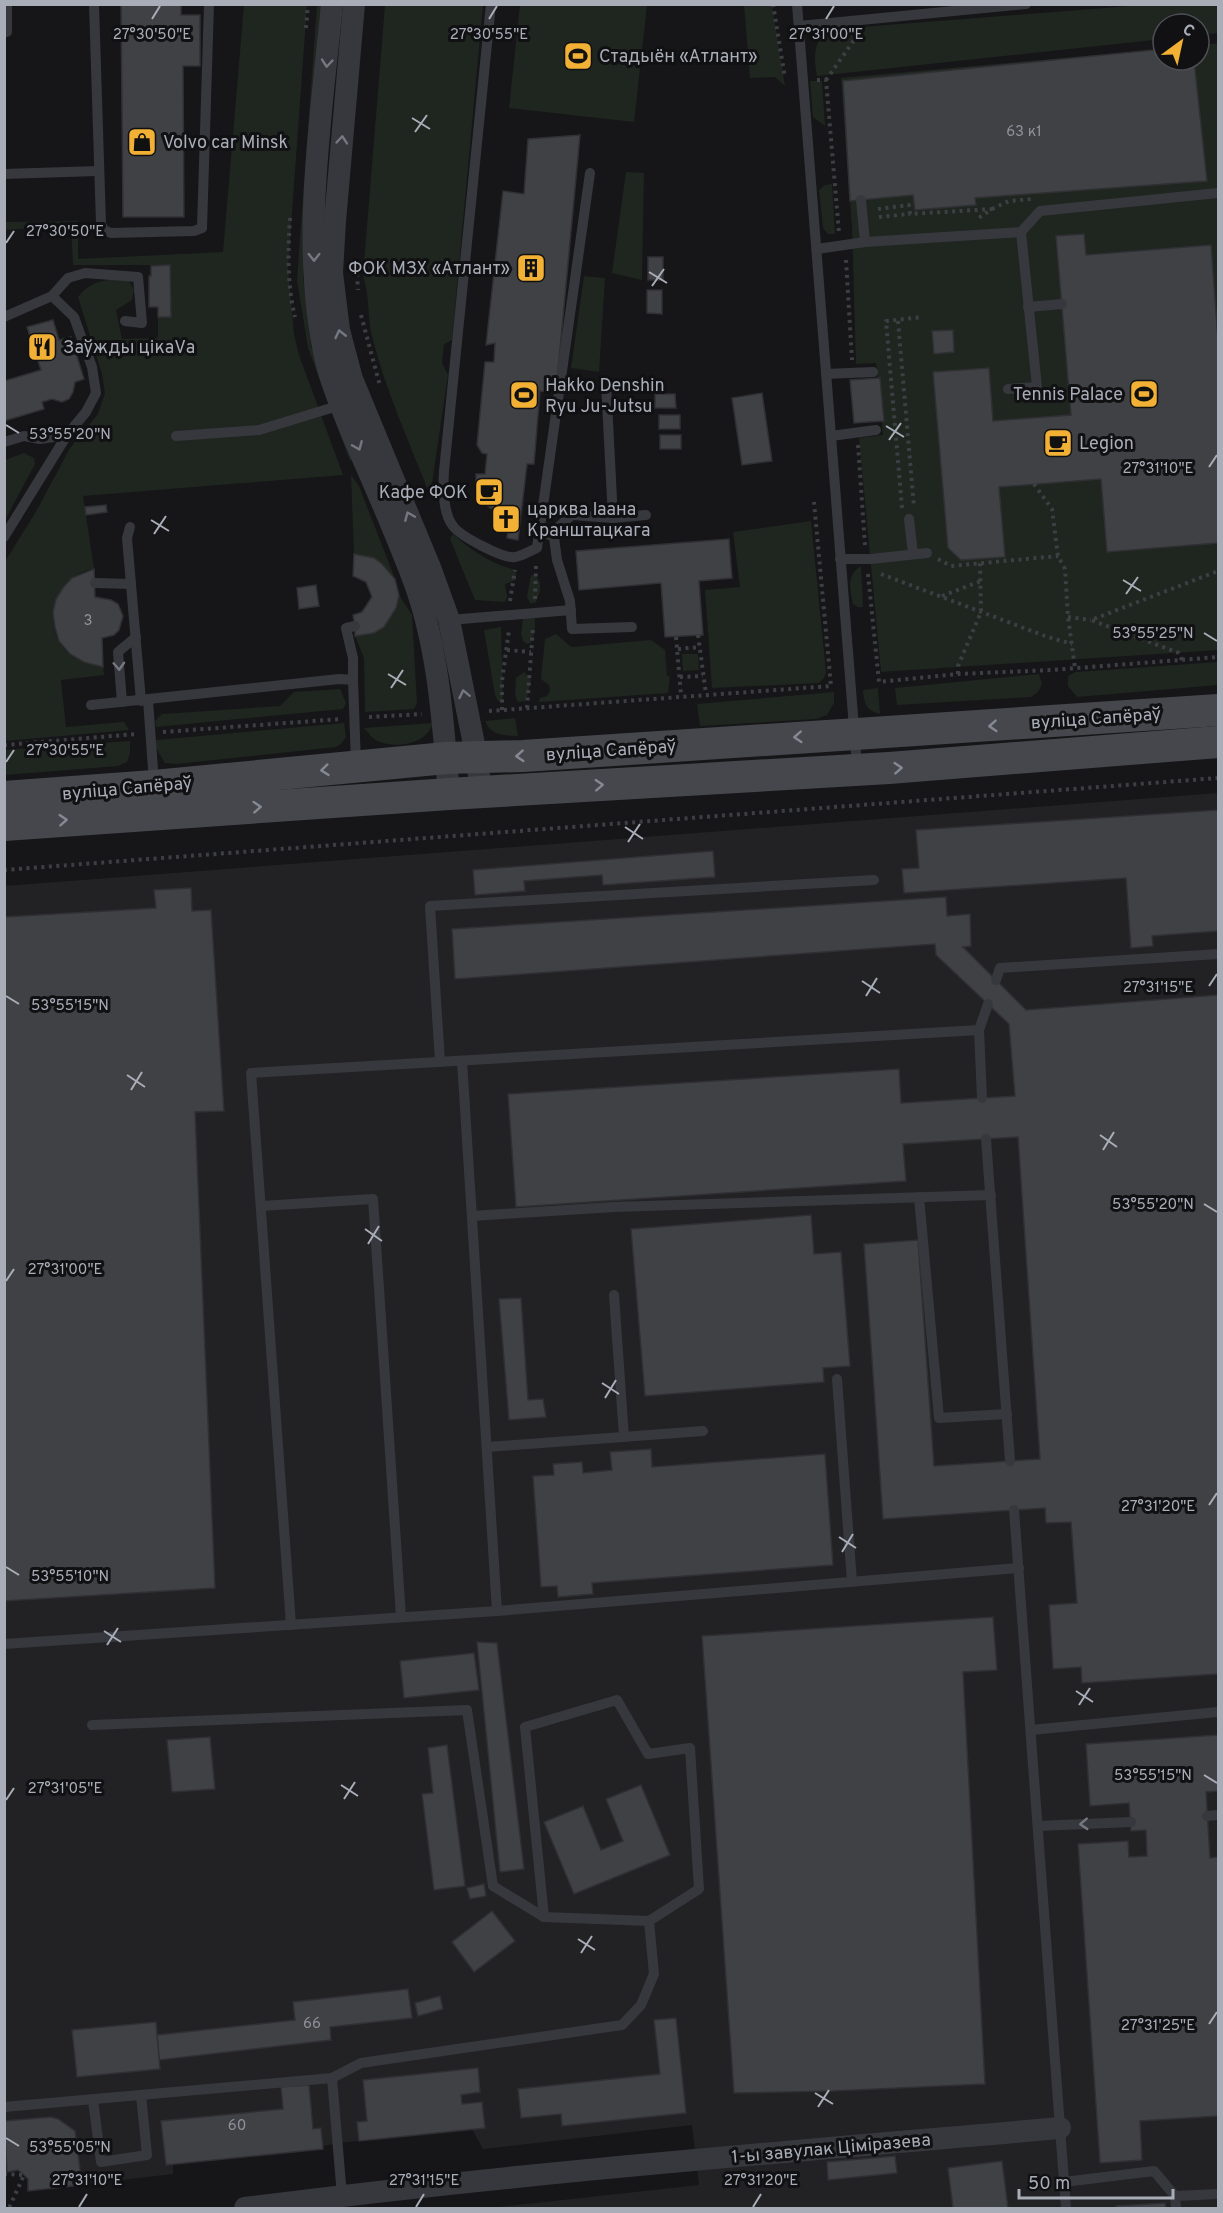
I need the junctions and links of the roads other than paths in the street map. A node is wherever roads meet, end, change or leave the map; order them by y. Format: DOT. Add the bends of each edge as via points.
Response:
graph roads {
  1 [pos="7,4"];
  2 [pos="94,4"];
  3 [pos="209,4"];
  4 [pos="332,4"];
  5 [pos="354,4"];
  6 [pos="491,4"];
  7 [pos="797,4"];
  8 [pos="897,4"];
  9 [pos="1026,4"];
  10 [pos="901,16"];
  11 [pos="799,26"];
  12 [pos="4,33"];
  13 [pos="98,171"];
  14 [pos="590,173"];
  15 [pos="4,174"];
  16 [pos="1218,193"];
  17 [pos="861,200"];
  18 [pos="1021,232"];
  19 [pos="865,243"];
  20 [pos="817,249"];
  21 [pos="52,296"];
  22 [pos="1062,304"];
  23 [pos="1028,307"];
  24 [pos="4,317"];
  25 [pos="125,321"];
  26 [pos="873,372"];
  27 [pos="826,374"];
  28 [pos="606,383"];
  29 [pos="1008,389"];
  30 [pos="341,405"];
  31 [pos="876,430"];
  32 [pos="67,435"];
  33 [pos="176,436"];
  34 [pos="831,436"];
  35 [pos="4,442"];
  36 [pos="646,515"];
  37 [pos="613,518"];
  38 [pos="909,519"];
  39 [pos="130,527"];
  40 [pos="553,530"];
  41 [pos="4,537"];
  42 [pos="537,548"];
  43 [pos="927,553"];
  44 [pos="913,554"];
  45 [pos="840,559"];
  46 [pos="423,578"];
  47 [pos="95,583"];
  48 [pos="131,584"];
  49 [pos="571,610"];
  50 [pos="438,621"];
  51 [pos="355,626"];
  52 [pos="632,627"];
  53 [pos="136,642"];
  54 [pos="353,680"];
  55 [pos="144,700"];
  56 [pos="122,702"];
  57 [pos="91,705"];
  58 [pos="1218,710"];
  59 [pos="854,734"];
  60 [pos="1218,742"];
  61 [pos="446,759"];
  62 [pos="477,759"];
  63 [pos="356,767"];
  64 [pos="857,770"];
  65 [pos="154,786"];
  66 [pos="481,793"];
  67 [pos="449,794"];
  68 [pos="4,797"];
  69 [pos="4,825"];
  70 [pos="874,880"];
  71 [pos="1218,954"];
  72 [pos="996,980"];
  73 [pos="988,1004"];
  74 [pos="979,1030"];
  75 [pos="462,1061"];
  76 [pos="440,1062"];
  77 [pos="982,1098"];
  78 [pos="986,1139"];
  79 [pos="991,1195"];
  80 [pos="919,1197"];
  81 [pos="261,1206"];
  82 [pos="472,1216"];
  83 [pos="614,1296"];
  84 [pos="837,1379"];
  85 [pos="1007,1413"];
  86 [pos="703,1431"];
  87 [pos="624,1437"];
  88 [pos="487,1447"];
  89 [pos="1010,1461"];
  90 [pos="1014,1510"];
  91 [pos="1019,1568"];
  92 [pos="852,1582"];
  93 [pos="497,1611"];
  94 [pos="400,1617"];
  95 [pos="291,1624"];
  96 [pos="4,1644"];
  97 [pos="1218,1712"];
  98 [pos="92,1725"];
  99 [pos="1031,1730"];
  100 [pos="1131,1822"];
  101 [pos="1038,1826"];
  102 [pos="544,1917"];
  103 [pos="649,1921"];
  104 [pos="332,2078"];
  105 [pos="141,2095"];
  106 [pos="93,2100"];
  107 [pos="4,2107"];
  108 [pos="1060,2128"];
  109 [pos="1064,2181"];
  110 [pos="1218,2194"];
  111 [pos="342,2196"];
  112 [pos="1175,2196"];
  113 [pos="245,2208"];
  114 [pos="1066,2208"];
  115 [pos="1176,2208"];
  1 -- 12 [label="lane" via="8,32"];
  2 -- 13 [label="lane"];
  3 -- 13 [label="lane" via="202,228 111,233 104,230"];
  4 -- 30 [label="street, one-way" via="313,261 326,363"];
  46 -- 5 [label="street, one-way" via="352,379 339,330 332,273"];
  6 -- 42 [label="lane" via="443,497 453,526 492,552 516,557"];
  7 -- 11 [label="lane"];
  8 -- 10 [label="lane"];
  9 -- 10 [label="lane"];
  10 -- 11 [label="lane"];
  11 -- 20 [label="lane"];
  13 -- 15 [label="lane"];
  14 -- 42 [label="lane"];
  16 -- 18 [label="lane" via="1040,211"];
  17 -- 19 [label="lane"];
  18 -- 19 [label="lane"];
  18 -- 23 [label="lane"];
  19 -- 20 [label="lane"];
  20 -- 27 [label="lane"];
  21 -- 24 [label="lane"];
  21 -- 25 [label="lane" via="68,278 85,273 138,277 142,323"];
  21 -- 32 [label="lane" via="74,317 92,367 96,393"];
  22 -- 23 [label="lane"];
  23 -- 29 [label="lane" via="1037,387"];
  26 -- 27 [label="lane"];
  27 -- 34 [label="lane"];
  28 -- 37 [label="lane"];
  30 -- 33 [label="lane" via="259,430"];
  30 -- 46 [label="street, one-way"];
  31 -- 34 [label="lane"];
  32 -- 35 [label="lane" via="40,439 24,436"];
  32 -- 41 [label="lane"];
  34 -- 45 [label="lane"];
  36 -- 37 [label="lane"];
  37 -- 40 [label="lane" via="572,515"];
  38 -- 44 [label="lane"];
  39 -- 48 [label="lane" via="127,538"];
  40 -- 42 [label="lane"];
  40 -- 49 [label="lane"];
  43 -- 44 [label="lane"];
  44 -- 45 [label="lane"];
  45 -- 59 [label="lane"];
  46 -- 50 [label="street"];
  47 -- 48 [label="lane"];
  48 -- 53 [label="lane"];
  49 -- 50 [label="lane"];
  49 -- 52 [label="lane" via="572,629"];
  50 -- 61 [label="street"];
  62 -- 50 [label="street, one-way"];
  51 -- 54 [label="lane" via="346,628"];
  53 -- 55 [label="lane"];
  53 -- 56 [label="lane, one-way" via="118,652"];
  54 -- 55 [label="lane"];
  54 -- 63 [label="lane"];
  55 -- 56 [label="lane"];
  55 -- 65 [label="lane"];
  56 -- 57 [label="lane"];
  58 -- 59 [label="main road, вуліца Сапёраў, one-way"];
  59 -- 62 [label="main road, вуліца Сапёраў, one-way"];
  59 -- 64 [label="lane"];
  64 -- 60 [label="main road, вуліца Сапёраў, one-way"];
  61 -- 62 [label="main road, вуліца Сапёраў"];
  61 -- 63 [label="main road, вуліца Сапёраў"];
  61 -- 67 [label="street"];
  62 -- 66 [label="street"];
  63 -- 65 [label="main road, вуліца Сапёраў, one-way"];
  66 -- 64 [label="main road, вуліца Сапёраў, one-way"];
  65 -- 68 [label="main road, вуліца Сапёраў"];
  66 -- 67 [label="main road, вуліца Сапёраў"];
  69 -- 67 [label="main road, вуліца Сапёраў, one-way"];
  70 -- 76 [label="lane" via="430,906"];
  71 -- 72 [label="lane" via="1000,968"];
  73 -- 74 [label="lane"];
  74 -- 75 [label="lane"];
  74 -- 77 [label="lane"];
  75 -- 76 [label="lane"];
  75 -- 82 [label="lane"];
  76 -- 81 [label="lane" via="251,1073"];
  78 -- 79 [label="lane"];
  79 -- 80 [label="lane"];
  79 -- 85 [label="lane"];
  80 -- 82 [label="lane"];
  80 -- 85 [label="lane" via="939,1418"];
  81 -- 94 [label="lane" via="373,1199"];
  81 -- 95 [label="lane"];
  82 -- 88 [label="lane"];
  83 -- 87 [label="lane"];
  84 -- 92 [label="lane"];
  85 -- 89 [label="lane"];
  86 -- 87 [label="lane"];
  87 -- 88 [label="lane"];
  88 -- 93 [label="lane"];
  90 -- 91 [label="lane"];
  91 -- 92 [label="lane"];
  91 -- 99 [label="lane"];
  92 -- 93 [label="lane"];
  93 -- 94 [label="lane"];
  94 -- 95 [label="lane"];
  95 -- 96 [label="lane"];
  97 -- 99 [label="lane"];
  98 -- 102 [label="lane" via="467,1710 493,1886"];
  99 -- 101 [label="lane"];
  100 -- 101 [label="lane, one-way"];
  101 -- 108 [label="lane"];
  102 -- 103 [label="lane"];
  102 -- 103 [label="lane" via="525,1727 617,1700 648,1754 690,1748 699,1889"];
  103 -- 104 [label="lane" via="654,1974 641,2005 622,2025 362,2063"];
  104 -- 105 [label="lane"];
  104 -- 111 [label="lane"];
  105 -- 106 [label="lane"];
  105 -- 106 [label="lane" via="147,2155 102,2162"];
  106 -- 107 [label="lane"];
  108 -- 109 [label="lane"];
  108 -- 111 [label="street, 1-ы завулак Ціміразева"];
  109 -- 112 [label="lane" via="1154,2171"];
  109 -- 114 [label="lane"];
  110 -- 112 [label="lane"];
  111 -- 113 [label="street, 1-ы завулак Ціміразева"];
  112 -- 115 [label="lane"];
}
